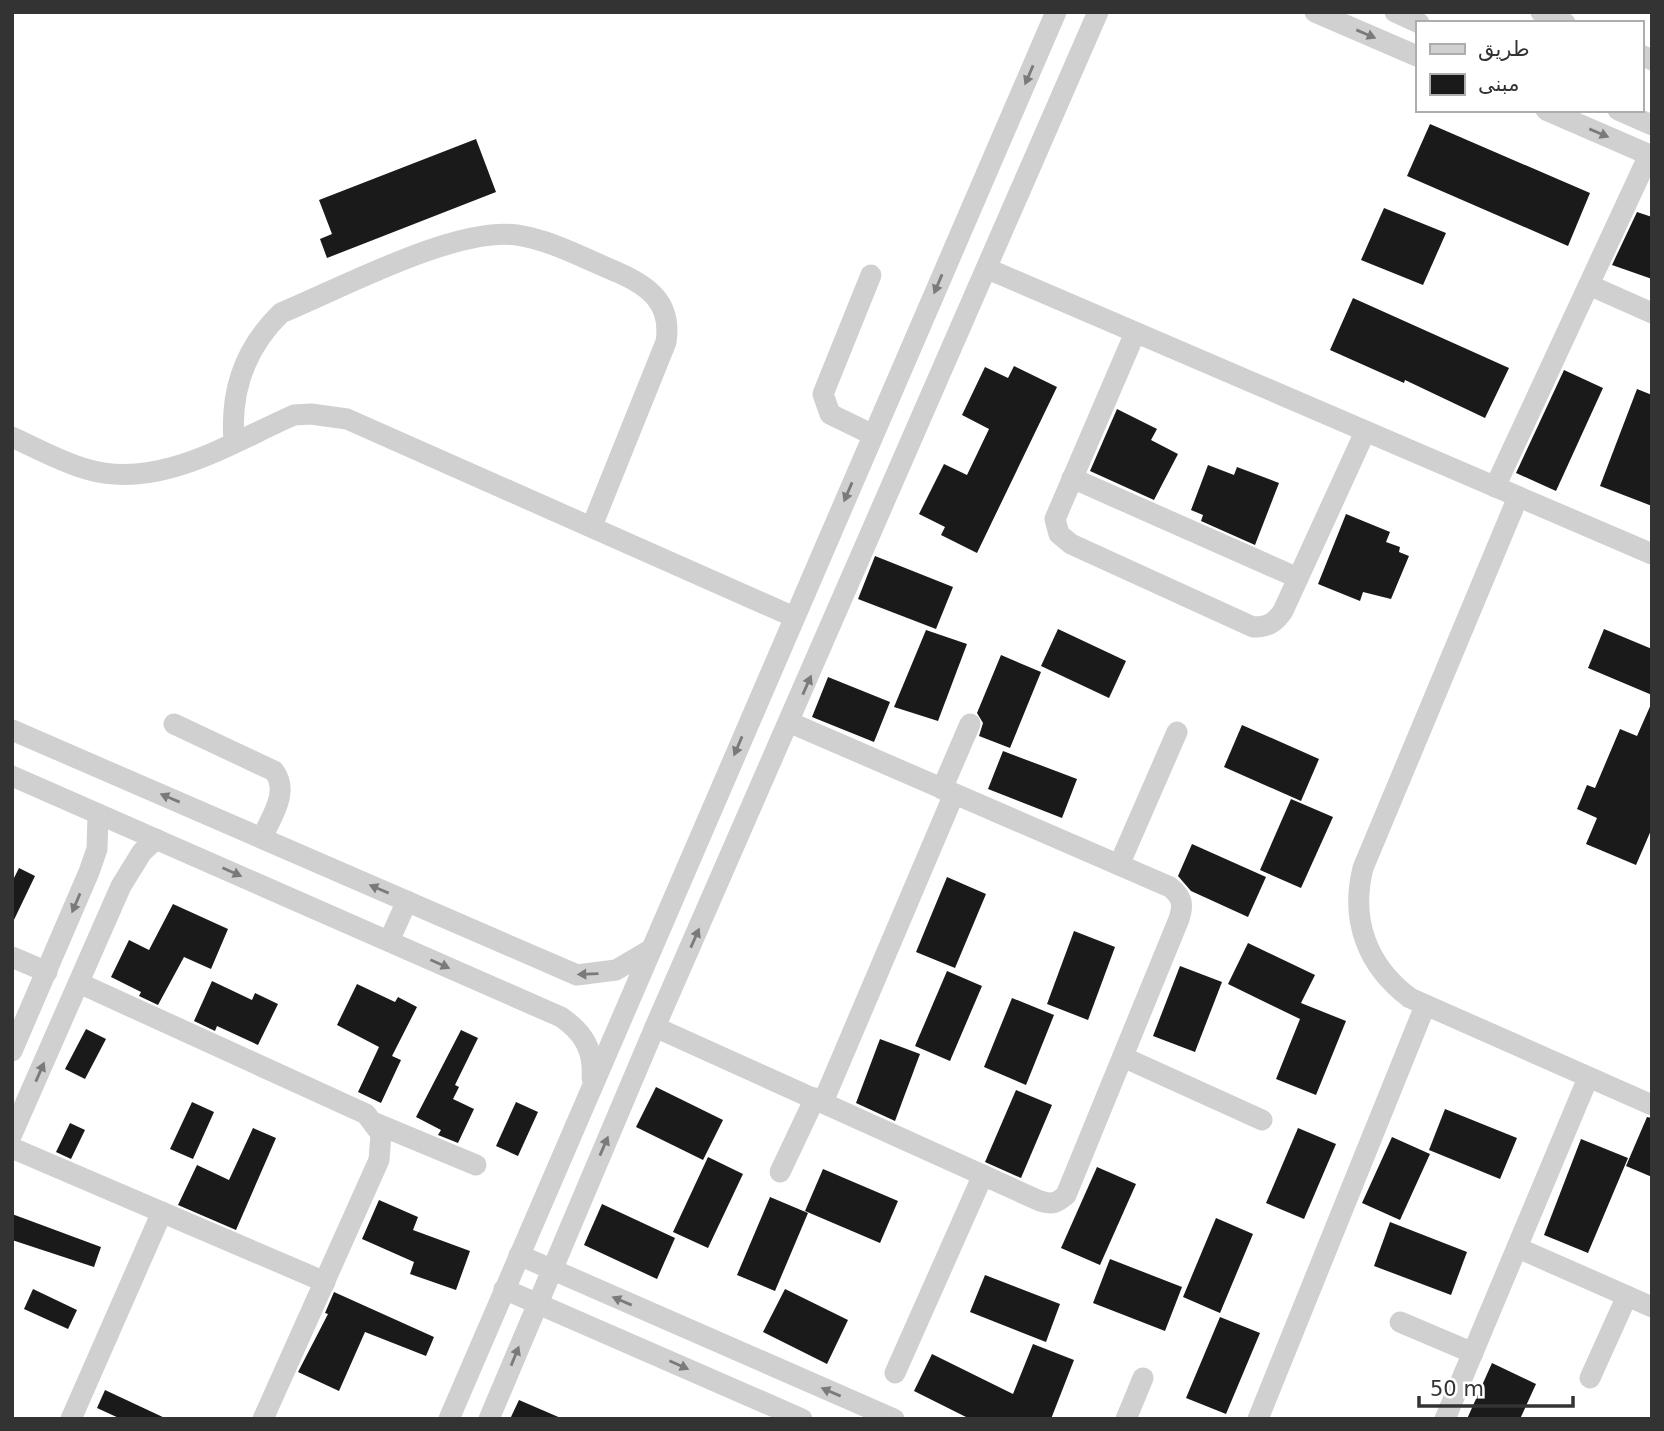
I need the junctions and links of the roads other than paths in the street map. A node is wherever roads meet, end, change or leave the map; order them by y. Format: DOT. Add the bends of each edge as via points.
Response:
graph roads {
  1 [pos="1056,12"];
  2 [pos="1098,12"];
  3 [pos="1315,12"];
  4 [pos="1395,12"];
  5 [pos="1541,12"];
  6 [pos="1561,21"];
  7 [pos="1416,22"];
  8 [pos="1416,56"];
  9 [pos="1623,112"];
  10 [pos="1571,115"];
  11 [pos="1652,125"];
  12 [pos="1650,155"];
  13 [pos="988,269"];
  14 [pos="871,275"];
  15 [pos="1589,285"];
  16 [pos="1652,313"];
  17 [pos="1135,333"];
  18 [pos="1365,432"];
  19 [pos="873,435"];
  20 [pos="12,437"];
  21 [pos="234,441"];
  22 [pos="1072,478"];
  23 [pos="1495,487"];
  24 [pos="1518,497"];
  25 [pos="592,526"];
  26 [pos="1652,554"];
  27 [pos="1298,578"];
  28 [pos="794,617"];
  29 [pos="791,723"];
  30 [pos="174,724"];
  31 [pos="970,724"];
  32 [pos="12,730"];
  33 [pos="1177,732"];
  34 [pos="12,776"];
  35 [pos="948,791"];
  36 [pos="98,814"];
  37 [pos="262,838"];
  38 [pos="156,839"];
  39 [pos="1119,865"];
  40 [pos="89,872"];
  41 [pos="121,886"];
  42 [pos="407,901"];
  43 [pos="389,941"];
  44 [pos="650,950"];
  45 [pos="12,957"];
  46 [pos="47,972"];
  47 [pos="79,983"];
  48 [pos="1425,1006"];
  49 [pos="655,1027"];
  50 [pos="12,1051"];
  51 [pos="1123,1057"];
  52 [pos="1588,1077"];
  53 [pos="592,1082"];
  54 [pos="819,1100"];
  55 [pos="1652,1105"];
  56 [pos="1262,1120"];
  57 [pos="375,1123"];
  58 [pos="12,1135"];
  59 [pos="12,1148"];
  60 [pos="476,1164"];
  61 [pos="780,1172"];
  62 [pos="984,1175"];
  63 [pos="162,1212"];
  64 [pos="1518,1248"];
  65 [pos="519,1255"];
  66 [pos="550,1270"];
  67 [pos="325,1282"];
  68 [pos="504,1289"];
  69 [pos="1627,1296"];
  70 [pos="536,1303"];
  71 [pos="1652,1307"];
  72 [pos="1400,1322"];
  73 [pos="1473,1353"];
  74 [pos="895,1373"];
  75 [pos="1143,1378"];
  76 [pos="1590,1378"];
  77 [pos="71,1419"];
  78 [pos="263,1419"];
  79 [pos="449,1419"];
  80 [pos="489,1419"];
  81 [pos="802,1419"];
  82 [pos="894,1419"];
  83 [pos="1126,1419"];
  84 [pos="1258,1419"];
  85 [pos="1445,1419"];
  1 -- 19 [label="street, one-way"];
  2 -- 13 [label="street"];
  3 -- 8 [label="street, one-way"];
  4 -- 7 [label="street"];
  5 -- 6 [label="street"];
  9 -- 11 [label="street"];
  10 -- 12 [label="street, one-way"];
  12 -- 15 [label="street"];
  13 -- 17 [label="street"];
  29 -- 13 [label="street, one-way"];
  14 -- 19 [label="street" via="823,394 830,414"];
  15 -- 16 [label="street"];
  15 -- 23 [label="street"];
  17 -- 18 [label="street"];
  17 -- 22 [label="street"];
  18 -- 23 [label="street"];
  18 -- 27 [label="street"];
  19 -- 28 [label="street, one-way"];
  20 -- 21 [label="street" via="85,469 125,475 171,468"];
  21 -- 25 [label="street" via="294,415 347,419"];
  21 -- 25 [label="street" via="234,402 244,365 261,335 281,313 464,238 502,234 535,239 643,283 659,299 667,320 666,342"];
  22 -- 27 [label="street"];
  22 -- 27 [label="street" via="1055,519 1059,534 1071,544 1253,627 1276,621"];
  23 -- 24 [label="street"];
  24 -- 26 [label="street"];
  24 -- 48 [label="street" via="1359,884 1362,933 1376,963 1397,988"];
  25 -- 28 [label="street"];
  28 -- 44 [label="street, one-way"];
  29 -- 35 [label="street"];
  49 -- 29 [label="street, one-way"];
  30 -- 37 [label="street" via="274,771 281,782 280,797"];
  31 -- 35 [label="street"];
  37 -- 32 [label="street, one-way"];
  33 -- 39 [label="street"];
  34 -- 36 [label="street"];
  35 -- 39 [label="street"];
  35 -- 54 [label="street"];
  36 -- 38 [label="street"];
  36 -- 40 [label="street" via="97,849"];
  42 -- 37 [label="street, one-way"];
  38 -- 41 [label="street"];
  38 -- 43 [label="street, one-way"];
  39 -- 51 [label="street" via="1170,887 1183,907"];
  40 -- 41 [label="street"];
  40 -- 46 [label="street, one-way"];
  41 -- 47 [label="street"];
  42 -- 43 [label="street"];
  44 -- 42 [label="street, one-way" via="617,970 578,975"];
  43 -- 53 [label="street, one-way" via="569,1022 588,1044"];
  44 -- 53 [label="street"];
  45 -- 46 [label="street"];
  46 -- 50 [label="street"];
  47 -- 57 [label="street" via="366,1114"];
  58 -- 47 [label="street, one-way"];
  48 -- 52 [label="street"];
  48 -- 84 [label="street"];
  49 -- 54 [label="street"];
  66 -- 49 [label="street, one-way"];
  51 -- 56 [label="street"];
  51 -- 62 [label="street" via="1066,1195 1059,1202 1040,1201"];
  52 -- 55 [label="street"];
  52 -- 64 [label="street"];
  53 -- 65 [label="street"];
  54 -- 61 [label="street"];
  54 -- 62 [label="street"];
  57 -- 60 [label="street"];
  57 -- 67 [label="street" via="381,1134 379,1160"];
  59 -- 63 [label="street"];
  62 -- 74 [label="street"];
  63 -- 67 [label="street"];
  63 -- 77 [label="street"];
  64 -- 69 [label="street"];
  64 -- 73 [label="street"];
  65 -- 66 [label="street"];
  65 -- 68 [label="street"];
  66 -- 70 [label="street"];
  82 -- 66 [label="street, one-way"];
  67 -- 78 [label="street"];
  68 -- 70 [label="street"];
  68 -- 79 [label="street"];
  69 -- 71 [label="street"];
  69 -- 76 [label="street"];
  80 -- 70 [label="street, one-way"];
  70 -- 81 [label="street, one-way"];
  72 -- 73 [label="street"];
  73 -- 85 [label="street"];
  75 -- 83 [label="street"];
}
